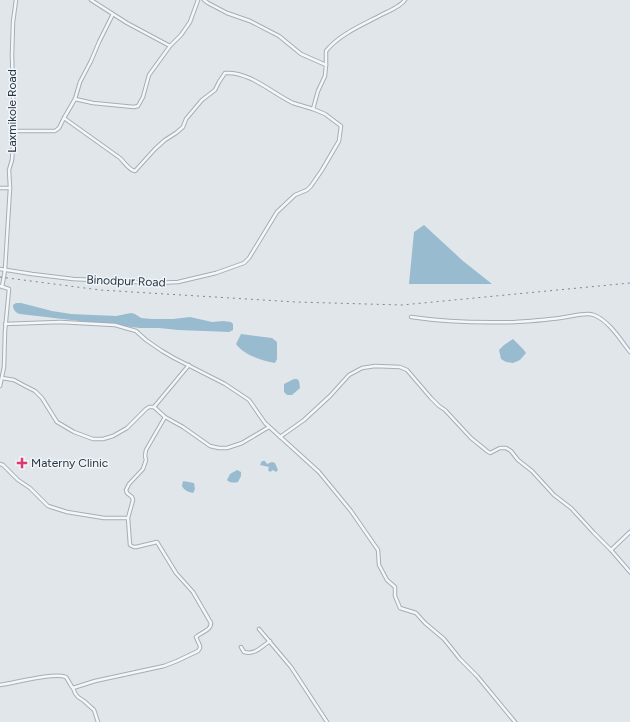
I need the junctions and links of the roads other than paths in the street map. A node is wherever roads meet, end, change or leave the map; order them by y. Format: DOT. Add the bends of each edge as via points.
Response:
graph roads {
  1 [pos="16,0"];
  2 [pos="91,0"];
  3 [pos="198,0"];
  4 [pos="204,0"];
  5 [pos="405,0"];
  6 [pos="113,14"];
  7 [pos="170,46"];
  8 [pos="326,65"];
  9 [pos="75,99"];
  10 [pos="313,109"];
  11 [pos="64,118"];
  12 [pos="14,130"];
  13 [pos="0,188"];
  14 [pos="10,188"];
  15 [pos="0,270"];
  16 [pos="5,270"];
  17 [pos="1,287"];
  18 [pos="411,317"];
  19 [pos="5,324"];
  20 [pos="630,352"];
  21 [pos="189,365"];
  22 [pos="2,378"];
  23 [pos="0,386"];
  24 [pos="154,407"];
  25 [pos="165,417"];
  26 [pos="269,427"];
  27 [pos="280,437"];
  28 [pos="0,464"];
  29 [pos="128,518"];
  30 [pos="630,532"];
  31 [pos="611,550"];
  32 [pos="630,572"];
  33 [pos="259,628"];
  34 [pos="270,641"];
  35 [pos="241,647"];
  36 [pos="0,686"];
  37 [pos="73,688"];
  38 [pos="98,722"];
  39 [pos="328,722"];
  40 [pos="515,722"];
  1 -- 12 [label="street, Laxmikole Road" via="12,55"];
  2 -- 6 [label="street"];
  3 -- 7 [label="street" via="190,22"];
  4 -- 8 [label="street" via="279,36 301,54"];
  5 -- 8 [label="street" via="332,44 326,51"];
  6 -- 7 [label="street"];
  6 -- 9 [label="street" via="80,82"];
  7 -- 9 [label="street" via="150,75 138,106"];
  8 -- 10 [label="street" via="325,76"];
  9 -- 11 [label="street"];
  10 -- 11 [label="street" via="293,103 250,79 225,73 215,90 202,100 186,119 183,127 155,149 135,171 130,170 120,158"];
  10 -- 16 [label="street, Binodpur Road" via="341,126 339,141 311,186 295,195 277,212 250,258 244,263 216,273 156,284 73,279"];
  11 -- 12 [label="street" via="60,128 55,131"];
  12 -- 14 [label="street, Laxmikole Road" via="9,170"];
  13 -- 14 [label="street"];
  14 -- 16 [label="street, Laxmikole Road"];
  15 -- 16 [label="street"];
  16 -- 17 [label="street, Laxmikole Road"];
  17 -- 19 [label="street" via="9,289"];
  18 -- 20 [label="street" via="456,322 514,322 589,314 604,322"];
  19 -- 21 [label="street" via="60,322 115,325 136,331 162,351"];
  19 -- 22 [label="street"];
  21 -- 24 [label="street"];
  21 -- 26 [label="street" via="249,400"];
  22 -- 23 [label="street"];
  22 -- 24 [label="street" via="14,380 35,391 57,422 93,439 113,436 127,428 146,409"];
  24 -- 25 [label="street"];
  25 -- 26 [label="street" via="210,446 219,448 242,443"];
  25 -- 29 [label="street" via="146,450 143,469 126,490 133,500"];
  26 -- 27 [label="street"];
  27 -- 31 [label="street" via="304,420 349,375 362,368 400,367 407,370 431,398 487,452 500,448 511,451 554,495 572,508"];
  27 -- 40 [label="street" via="319,472 351,511 378,550 379,566 387,580 395,587 395,596 400,608 416,613 444,639"];
  28 -- 29 [label="street" via="48,506 104,518"];
  29 -- 37 [label="street" via="130,545 134,547 157,542 176,573 193,592 211,626 196,637 200,646 198,651 177,661"];
  30 -- 31 [label="street"];
  31 -- 32 [label="street"];
  33 -- 34 [label="street"];
  34 -- 35 [label="street" via="254,652 244,652"];
  34 -- 39 [label="street"];
  36 -- 37 [label="street" via="60,676 66,677"];
  37 -- 38 [label="street" via="78,697 94,710"];
}
